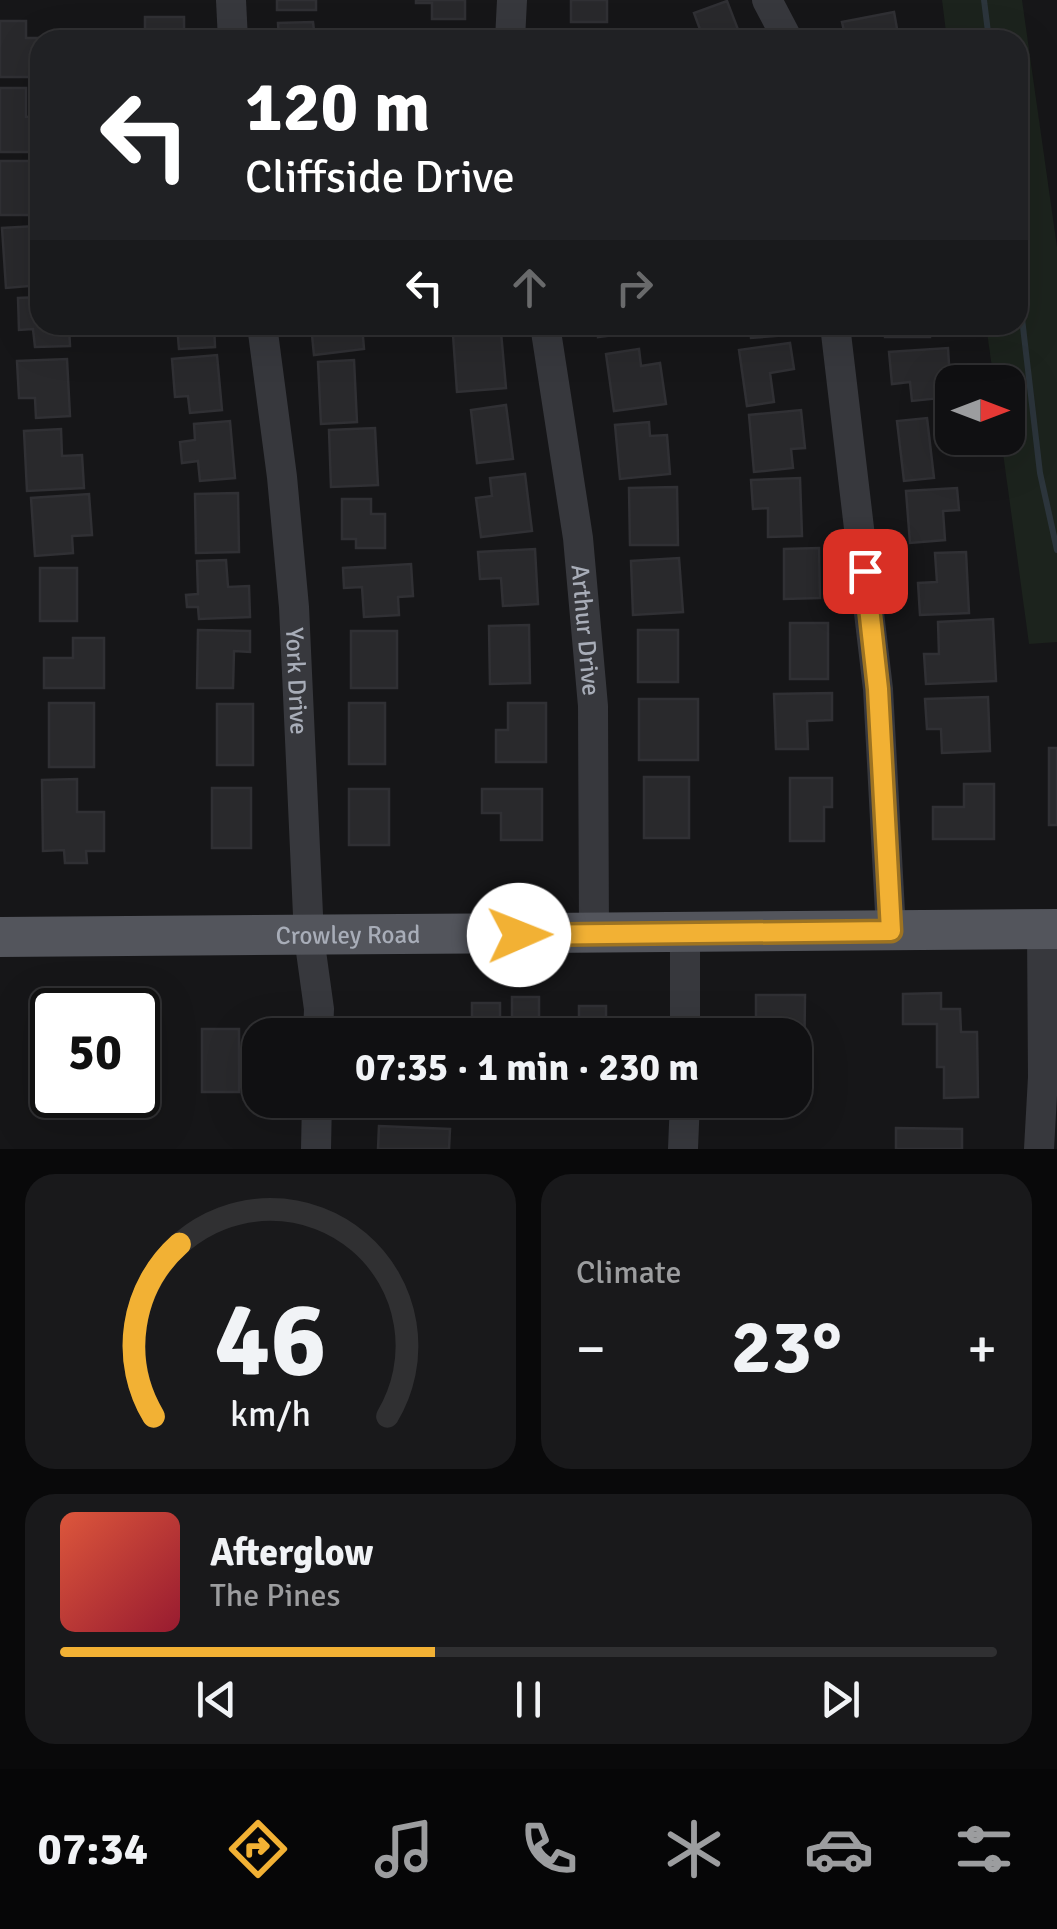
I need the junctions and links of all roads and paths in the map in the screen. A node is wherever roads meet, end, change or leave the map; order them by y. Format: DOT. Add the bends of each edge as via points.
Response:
graph roads {
  1 [pos="231,0"];
  2 [pos="512,0"];
  3 [pos="767,0"];
  4 [pos="232,30"];
  5 [pos="510,30"];
  6 [pos="783,30"];
  7 [pos="263,335"];
  8 [pos="547,335"];
  9 [pos="836,335"];
  10 [pos="1050,930"];
  11 [pos="891,931"];
  12 [pos="594,934"];
  13 [pos="686,934"];
  14 [pos="0,937"];
  15 [pos="309,937"];
  16 [pos="319,1018"];
  17 [pos="686,1018"];
  18 [pos="317,1118"];
  19 [pos="685,1118"];
  20 [pos="316,1149"];
  21 [pos="684,1149"];
  22 [pos="1039,1149"];
  1 -- 4 [label="street"];
  2 -- 5 [label="street"];
  3 -- 6 [label="street"];
  7 -- 15 [label="street, York Drive" via="294,607"];
  8 -- 12 [label="street, Arthur Drive" via="578,538 593,706"];
  9 -- 11 [label="street" via="878,689"];
  10 -- 11 [label="main road, Crowley Road"];
  10 -- 22 [label="street"];
  11 -- 13 [label="main road, Crowley Road"];
  12 -- 13 [label="main road, Crowley Road"];
  12 -- 15 [label="main road, Crowley Road"];
  13 -- 17 [label="street"];
  14 -- 15 [label="main road, Crowley Road"];
  15 -- 16 [label="street, York Drive"];
  18 -- 20 [label="street"];
  19 -- 21 [label="street"];
}
